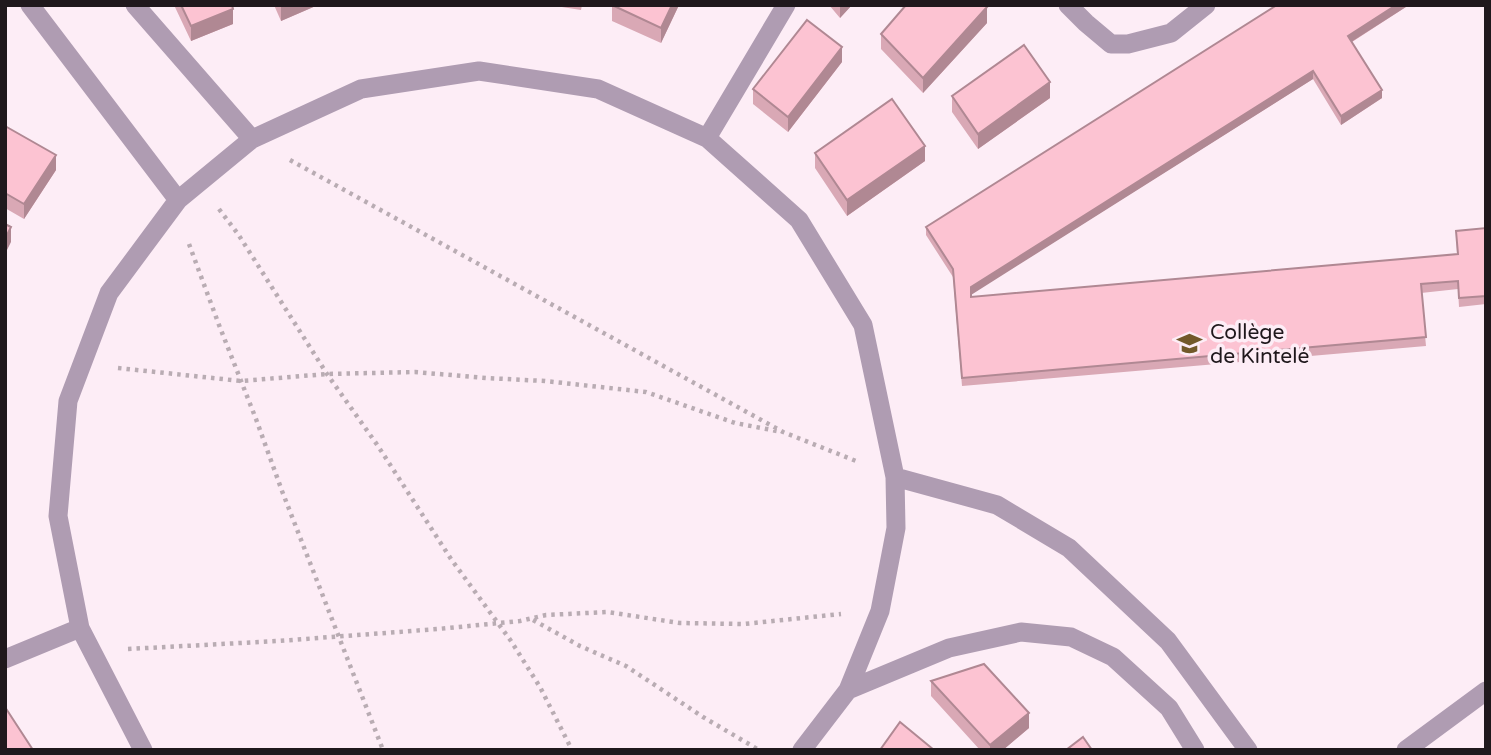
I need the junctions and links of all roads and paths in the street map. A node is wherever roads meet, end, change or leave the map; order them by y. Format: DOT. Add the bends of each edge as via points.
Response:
graph roads {
  1 [pos="30,5"];
  2 [pos="135,5"];
  3 [pos="786,5"];
  4 [pos="1068,5"];
  5 [pos="1206,5"];
  6 [pos="707,138"];
  7 [pos="252,139"];
  8 [pos="198,183"];
  9 [pos="178,200"];
  10 [pos="163,220"];
  11 [pos="83,363"];
  12 [pos="327,374"];
  13 [pos="242,381"];
  14 [pos="783,432"];
  15 [pos="895,477"];
  16 [pos="880,611"];
  17 [pos="531,619"];
  18 [pos="499,623"];
  19 [pos="80,628"];
  20 [pos="339,636"];
  21 [pos="93,655"];
  22 [pos="5,659"];
  23 [pos="848,690"];
  24 [pos="1486,691"];
  25 [pos="144,750"];
  26 [pos="383,750"];
  27 [pos="572,750"];
  28 [pos="759,750"];
  29 [pos="802,750"];
  30 [pos="1195,750"];
  31 [pos="1248,750"];
  32 [pos="1406,750"];
  1 -- 9 [label="street"];
  2 -- 7 [label="street"];
  3 -- 6 [label="street"];
  4 -- 5 [label="street" via="1111,44 1128,44 1171,33"];
  6 -- 7 [label="street" via="598,89 480,71 361,89"];
  6 -- 15 [label="street" via="799,220 863,325"];
  7 -- 8 [label="street"];
  7 -- 14 [label="path"];
  8 -- 9 [label="street"];
  8 -- 12 [label="path" via="238,234"];
  9 -- 10 [label="street"];
  10 -- 11 [label="street" via="109,293"];
  10 -- 13 [label="path" via="190,245"];
  11 -- 13 [label="path"];
  11 -- 19 [label="street" via="68,401 58,516"];
  12 -- 13 [label="path"];
  12 -- 14 [label="path" via="415,372 646,393 735,423"];
  12 -- 18 [label="path"];
  13 -- 20 [label="path"];
  14 -- 15 [label="path"];
  15 -- 16 [label="street" via="896,528"];
  15 -- 31 [label="street" via="997,505 1069,548 1168,641"];
  16 -- 17 [label="path" via="744,624 680,623 607,612"];
  16 -- 23 [label="street"];
  17 -- 18 [label="path"];
  17 -- 28 [label="path" via="626,666"];
  18 -- 20 [label="path"];
  18 -- 27 [label="path" via="540,687"];
  19 -- 21 [label="street"];
  19 -- 22 [label="street"];
  20 -- 21 [label="path" via="136,648"];
  20 -- 26 [label="path"];
  21 -- 25 [label="street"];
  23 -- 29 [label="street"];
  23 -- 30 [label="street" via="949,648 1021,632 1071,637 1113,657 1168,708"];
  24 -- 32 [label="street"];
}
